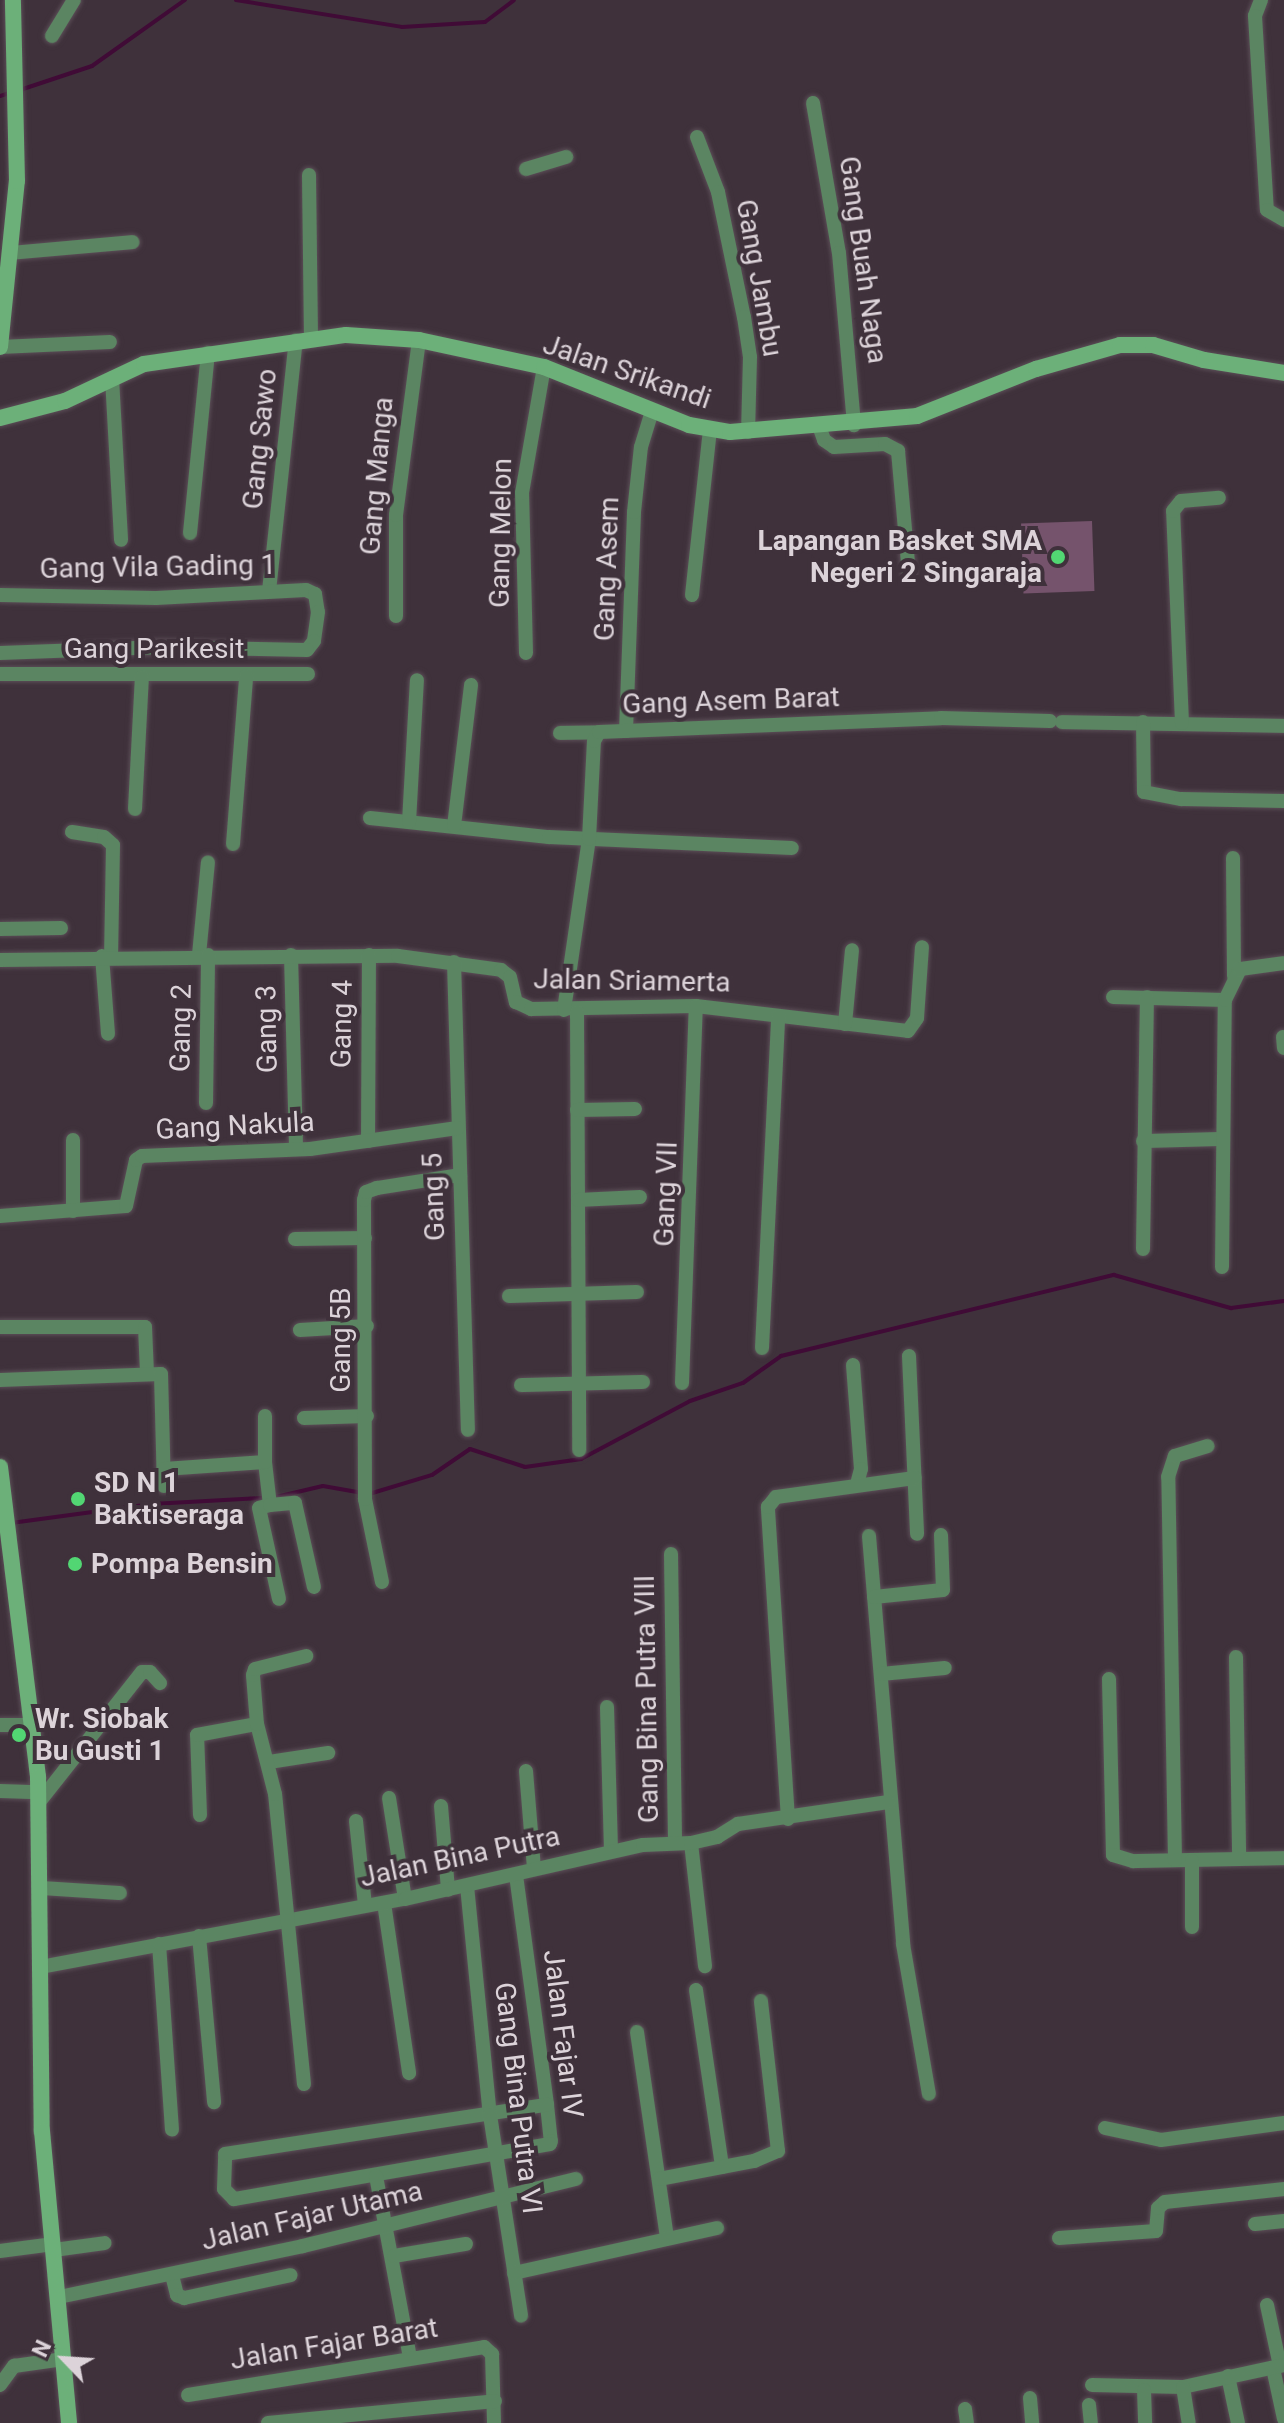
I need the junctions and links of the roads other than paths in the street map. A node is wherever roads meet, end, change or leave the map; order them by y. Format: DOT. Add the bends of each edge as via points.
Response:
graph roads {
  1 [pos="13,0"];
  2 [pos="74,0"];
  3 [pos="1261,0"];
  4 [pos="52,36"];
  5 [pos="813,103"];
  6 [pos="697,137"];
  7 [pos="566,157"];
  8 [pos="526,169"];
  9 [pos="309,175"];
  10 [pos="6,217"];
  11 [pos="1284,220"];
  12 [pos="133,242"];
  13 [pos="10,253"];
  14 [pos="0,331"];
  15 [pos="303,338"];
  16 [pos="419,340"];
  17 [pos="110,342"];
  18 [pos="0,347"];
  19 [pos="208,353"];
  20 [pos="544,367"];
  21 [pos="1284,373"];
  22 [pos="112,378"];
  23 [pos="652,410"];
  24 [pos="0,418"];
  25 [pos="854,425"];
  26 [pos="819,426"];
  27 [pos="710,430"];
  28 [pos="748,432"];
  29 [pos="1219,498"];
  30 [pos="190,533"];
  31 [pos="121,540"];
  32 [pos="909,574"];
  33 [pos="269,591"];
  34 [pos="0,595"];
  35 [pos="692,595"];
  36 [pos="396,616"];
  37 [pos="0,653"];
  38 [pos="526,653"];
  39 [pos="0,674"];
  40 [pos="308,674"];
  41 [pos="142,677"];
  42 [pos="246,677"];
  43 [pos="417,680"];
  44 [pos="471,685"];
  45 [pos="1143,722"];
  46 [pos="1182,723"];
  47 [pos="1284,726"];
  48 [pos="626,731"];
  49 [pos="599,732"];
  50 [pos="560,733"];
  51 [pos="1284,801"];
  52 [pos="135,809"];
  53 [pos="370,818"];
  54 [pos="409,822"];
  55 [pos="454,826"];
  56 [pos="72,832"];
  57 [pos="589,839"];
  58 [pos="233,844"];
  59 [pos="792,848"];
  60 [pos="1233,858"];
  61 [pos="208,862"];
  62 [pos="61,928"];
  63 [pos="0,929"];
  64 [pos="922,947"];
  65 [pos="852,950"];
  66 [pos="204,955"];
  67 [pos="291,955"];
  68 [pos="369,955"];
  69 [pos="107,956"];
  70 [pos="0,960"];
  71 [pos="454,962"];
  72 [pos="1284,963"];
  73 [pos="1234,976"];
  74 [pos="1113,997"];
  75 [pos="1147,997"];
  76 [pos="1225,1000"];
  77 [pos="696,1006"];
  78 [pos="570,1011"];
  79 [pos="778,1016"];
  80 [pos="845,1024"];
  81 [pos="108,1034"];
  82 [pos="206,1103"];
  83 [pos="635,1109"];
  84 [pos="577,1110"];
  85 [pos="458,1128"];
  86 [pos="1222,1139"];
  87 [pos="73,1140"];
  88 [pos="368,1141"];
  89 [pos="1143,1141"];
  90 [pos="296,1149"];
  91 [pos="460,1175"];
  92 [pos="640,1197"];
  93 [pos="578,1200"];
  94 [pos="73,1211"];
  95 [pos="0,1216"];
  96 [pos="365,1238"];
  97 [pos="295,1239"];
  98 [pos="1143,1249"];
  99 [pos="1222,1267"];
  100 [pos="637,1292"];
  101 [pos="580,1294"];
  102 [pos="509,1296"];
  103 [pos="367,1326"];
  104 [pos="0,1327"];
  105 [pos="300,1330"];
  106 [pos="762,1348"];
  107 [pos="909,1356"];
  108 [pos="853,1365"];
  109 [pos="147,1372"];
  110 [pos="0,1380"];
  111 [pos="643,1382"];
  112 [pos="579,1383"];
  113 [pos="682,1383"];
  114 [pos="521,1385"];
  115 [pos="265,1416"];
  116 [pos="367,1416"];
  117 [pos="304,1418"];
  118 [pos="468,1430"];
  119 [pos="1208,1446"];
  120 [pos="579,1450"];
  121 [pos="265,1462"];
  122 [pos="0,1467"];
  123 [pos="164,1469"];
  124 [pos="915,1478"];
  125 [pos="857,1484"];
  126 [pos="164,1486"];
  127 [pos="270,1505"];
  128 [pos="917,1534"];
  129 [pos="941,1535"];
  130 [pos="869,1536"];
  131 [pos="671,1554"];
  132 [pos="382,1582"];
  133 [pos="314,1587"];
  134 [pos="874,1597"];
  135 [pos="279,1599"];
  136 [pos="306,1656"];
  137 [pos="1236,1657"];
  138 [pos="945,1668"];
  139 [pos="881,1674"];
  140 [pos="1109,1679"];
  141 [pos="160,1683"];
  142 [pos="607,1707"];
  143 [pos="257,1724"];
  144 [pos="0,1725"];
  145 [pos="32,1725"];
  146 [pos="328,1753"];
  147 [pos="269,1762"];
  148 [pos="526,1771"];
  149 [pos="0,1791"];
  150 [pos="39,1797"];
  151 [pos="389,1798"];
  152 [pos="888,1802"];
  153 [pos="441,1806"];
  154 [pos="200,1815"];
  155 [pos="788,1819"];
  156 [pos="356,1821"];
  157 [pos="675,1843"];
  158 [pos="691,1843"];
  159 [pos="611,1851"];
  160 [pos="1284,1858"];
  161 [pos="1239,1859"];
  162 [pos="1175,1860"];
  163 [pos="1192,1861"];
  164 [pos="534,1868"];
  165 [pos="516,1875"];
  166 [pos="467,1886"];
  167 [pos="41,1888"];
  168 [pos="448,1890"];
  169 [pos="120,1893"];
  170 [pos="405,1899"];
  171 [pos="384,1903"];
  172 [pos="365,1905"];
  173 [pos="287,1917"];
  174 [pos="1192,1927"];
  175 [pos="199,1936"];
  176 [pos="159,1944"];
  177 [pos="705,1966"];
  178 [pos="40,1967"];
  179 [pos="696,1990"];
  180 [pos="761,2001"];
  181 [pos="637,2032"];
  182 [pos="409,2073"];
  183 [pos="304,2084"];
  184 [pos="929,2094"];
  185 [pos="214,2102"];
  186 [pos="547,2105"];
  187 [pos="490,2115"];
  188 [pos="1284,2123"];
  189 [pos="1105,2128"];
  190 [pos="172,2130"];
  191 [pos="495,2155"];
  192 [pos="722,2167"];
  193 [pos="376,2176"];
  194 [pos="576,2179"];
  195 [pos="659,2179"];
  196 [pos="1284,2189"];
  197 [pos="504,2199"];
  198 [pos="1284,2221"];
  199 [pos="1255,2224"];
  200 [pos="386,2226"];
  201 [pos="717,2228"];
  202 [pos="667,2237"];
  203 [pos="1059,2238"];
  204 [pos="105,2243"];
  205 [pos="466,2244"];
  206 [pos="54,2247"];
  207 [pos="0,2251"];
  208 [pos="394,2256"];
  209 [pos="514,2273"];
  210 [pos="172,2275"];
  211 [pos="291,2275"];
  212 [pos="59,2297"];
  213 [pos="1267,2305"];
  214 [pos="521,2316"];
  215 [pos="410,2357"];
  216 [pos="64,2359"];
  217 [pos="1279,2366"];
  218 [pos="1228,2376"];
  219 [pos="0,2385"];
  220 [pos="1092,2385"];
  221 [pos="1183,2387"];
  222 [pos="1144,2390"];
  223 [pos="188,2395"];
  224 [pos="1030,2398"];
  225 [pos="495,2401"];
  226 [pos="1089,2405"];
  227 [pos="1284,2419"];
  228 [pos="277,2422"];
  229 [pos="69,2423"];
  230 [pos="494,2423"];
  231 [pos="1032,2423"];
  232 [pos="1091,2423"];
  233 [pos="1145,2423"];
  234 [pos="1189,2423"];
  235 [pos="1238,2423"];
  1 -- 10 [label="street" via="18,115"];
  2 -- 4 [label="street"];
  3 -- 11 [label="street" via="1255,16 1267,210"];
  5 -- 25 [label="street, Gang Buah Naga" via="845,299"];
  6 -- 28 [label="street, Gang Jambu" via="718,192 744,317 750,357"];
  7 -- 8 [label="street"];
  9 -- 15 [label="street, Gang Sawo"];
  10 -- 13 [label="street"];
  12 -- 13 [label="street"];
  13 -- 14 [label="street"];
  14 -- 18 [label="street"];
  15 -- 16 [label="street, Jalan Srikandi"];
  15 -- 19 [label="street, Jalan Srikandi"];
  15 -- 33 [label="street, Gang Sawo"];
  16 -- 20 [label="street, Jalan Srikandi"];
  16 -- 36 [label="street, Gang Manga" via="397,500"];
  17 -- 18 [label="street"];
  19 -- 22 [label="street, Jalan Srikandi" via="144,364"];
  19 -- 30 [label="street"];
  20 -- 23 [label="street, Jalan Srikandi"];
  20 -- 38 [label="street, Gang Melon" via="522,493"];
  21 -- 25 [label="street, Jalan Srikandi" via="1204,360 1153,345 1120,345 1036,369 941,409"];
  22 -- 24 [label="street, Jalan Srikandi" via="65,401"];
  22 -- 31 [label="street"];
  23 -- 27 [label="street, Jalan Srikandi"];
  23 -- 48 [label="street, Gang Asem" via="641,447 634,512"];
  25 -- 26 [label="street, Jalan Srikandi"];
  26 -- 28 [label="street, Jalan Srikandi"];
  26 -- 32 [label="street" via="824,440 834,447 885,444 898,451"];
  27 -- 28 [label="street, Jalan Srikandi"];
  27 -- 35 [label="street"];
  29 -- 46 [label="street" via="1181,501 1173,511"];
  33 -- 34 [label="street, Gang Vila Gading 1" via="156,598"];
  33 -- 37 [label="street, Gang Vila Gading 1" via="315,594 317,624 307,650 162,647"];
  39 -- 41 [label="street, Gang Parikesit"];
  40 -- 42 [label="street, Gang Parikesit"];
  41 -- 42 [label="street, Gang Parikesit"];
  41 -- 52 [label="street"];
  42 -- 58 [label="street"];
  43 -- 54 [label="street"];
  44 -- 55 [label="street"];
  45 -- 46 [label="street, Gang Asem Barat"];
  45 -- 48 [label="street, Gang Asem Barat" via="941,718"];
  45 -- 51 [label="street" via="1144,792"];
  46 -- 47 [label="street, Gang Asem Barat"];
  48 -- 49 [label="street, Gang Asem Barat"];
  49 -- 50 [label="street"];
  49 -- 57 [label="street, Gang Asem Barat" via="594,741"];
  53 -- 54 [label="street"];
  54 -- 55 [label="street"];
  55 -- 57 [label="street"];
  56 -- 69 [label="street" via="104,837 113,845"];
  57 -- 59 [label="street"];
  57 -- 78 [label="street, Gang Asem Barat"];
  60 -- 73 [label="street"];
  61 -- 66 [label="street, Gang 2"];
  62 -- 63 [label="street"];
  64 -- 80 [label="street, Jalan Sriamerta" via="913,1029"];
  65 -- 80 [label="street"];
  66 -- 67 [label="street, Jalan Sriamerta"];
  66 -- 69 [label="street, Jalan Sriamerta"];
  66 -- 82 [label="street, Gang 2"];
  67 -- 68 [label="street, Jalan Sriamerta"];
  67 -- 90 [label="street, Gang 3"];
  68 -- 71 [label="street, Jalan Sriamerta"];
  68 -- 88 [label="street, Gang 4"];
  69 -- 70 [label="street, Jalan Sriamerta"];
  69 -- 81 [label="street"];
  71 -- 78 [label="street, Jalan Sriamerta" via="501,970 522,1007"];
  71 -- 85 [label="street, Gang 5"];
  72 -- 73 [label="street" via="1247,966"];
  73 -- 76 [label="street"];
  74 -- 75 [label="street"];
  75 -- 76 [label="street"];
  75 -- 89 [label="street"];
  76 -- 86 [label="street"];
  77 -- 78 [label="street, Jalan Sriamerta" via="613,1004"];
  77 -- 79 [label="street, Jalan Sriamerta"];
  77 -- 113 [label="street, Gang VII"];
  78 -- 84 [label="street, Gang Asem Barat"];
  79 -- 80 [label="street, Jalan Sriamerta"];
  79 -- 106 [label="street"];
  83 -- 84 [label="street"];
  84 -- 93 [label="street, Gang Asem Barat"];
  85 -- 88 [label="street, Gang Nakula"];
  85 -- 91 [label="street, Gang 5"];
  86 -- 89 [label="street"];
  86 -- 99 [label="street"];
  87 -- 94 [label="street"];
  88 -- 90 [label="street, Gang Nakula"];
  89 -- 98 [label="street"];
  90 -- 94 [label="street, Gang Nakula" via="142,1156 136,1160 132,1201 126,1206"];
  91 -- 96 [label="street, Gang 5B" via="366,1192"];
  91 -- 118 [label="street, Gang 5"];
  92 -- 93 [label="street"];
  93 -- 101 [label="street, Gang Asem Barat"];
  94 -- 95 [label="street, Gang Nakula"];
  96 -- 97 [label="street"];
  96 -- 103 [label="street, Gang 5B"];
  100 -- 101 [label="street"];
  101 -- 102 [label="street"];
  101 -- 112 [label="street, Gang Asem Barat"];
  103 -- 105 [label="street"];
  103 -- 116 [label="street, Gang 5B"];
  104 -- 109 [label="street" via="145,1327"];
  107 -- 124 [label="street"];
  108 -- 125 [label="street" via="861,1469"];
  109 -- 110 [label="street"];
  109 -- 123 [label="street" via="163,1377"];
  111 -- 112 [label="street"];
  112 -- 114 [label="street"];
  112 -- 120 [label="street, Gang Asem Barat"];
  115 -- 121 [label="street"];
  116 -- 117 [label="street"];
  116 -- 132 [label="street, Gang 5B" via="365,1493"];
  119 -- 162 [label="street" via="1175,1456 1168,1477"];
  121 -- 123 [label="street"];
  121 -- 127 [label="street"];
  122 -- 145 [label="street"];
  123 -- 126 [label="street"];
  124 -- 125 [label="street"];
  124 -- 128 [label="street"];
  125 -- 155 [label="street" via="776,1497 768,1507"];
  127 -- 133 [label="street" via="295,1503"];
  127 -- 135 [label="street" via="259,1508"];
  129 -- 134 [label="street" via="943,1590"];
  130 -- 134 [label="street"];
  131 -- 157 [label="street, Gang Bina Putra VIII"];
  134 -- 139 [label="street"];
  136 -- 143 [label="street" via="255,1669"];
  137 -- 161 [label="street"];
  138 -- 139 [label="street"];
  139 -- 152 [label="street"];
  140 -- 162 [label="street" via="1109,1847 1120,1859"];
  141 -- 150 [label="street" via="150,1672 142,1672"];
  142 -- 159 [label="street"];
  143 -- 147 [label="street"];
  143 -- 154 [label="street" via="197,1735"];
  144 -- 145 [label="street"];
  145 -- 150 [label="street"];
  146 -- 147 [label="street"];
  147 -- 173 [label="street"];
  148 -- 164 [label="street"];
  149 -- 150 [label="street"];
  150 -- 167 [label="street"];
  151 -- 170 [label="street"];
  152 -- 155 [label="street, Jalan Bina Putra"];
  152 -- 184 [label="street" via="903,1944"];
  153 -- 168 [label="street"];
  155 -- 158 [label="street, Jalan Bina Putra" via="738,1824 717,1837"];
  156 -- 172 [label="street"];
  157 -- 158 [label="street, Jalan Bina Putra"];
  157 -- 159 [label="street, Jalan Bina Putra"];
  158 -- 177 [label="street"];
  159 -- 164 [label="street, Jalan Bina Putra"];
  160 -- 161 [label="street"];
  161 -- 163 [label="street"];
  162 -- 163 [label="street"];
  163 -- 174 [label="street"];
  164 -- 165 [label="street, Jalan Bina Putra"];
  165 -- 166 [label="street, Jalan Bina Putra"];
  165 -- 186 [label="street, Jalan Fajar IV"];
  166 -- 168 [label="street, Jalan Bina Putra"];
  166 -- 187 [label="street, Gang Bina Putra VI"];
  167 -- 169 [label="street"];
  167 -- 178 [label="street"];
  168 -- 170 [label="street, Jalan Bina Putra"];
  170 -- 171 [label="street, Jalan Bina Putra"];
  171 -- 172 [label="street, Jalan Bina Putra"];
  171 -- 182 [label="street"];
  172 -- 173 [label="street, Jalan Bina Putra"];
  173 -- 175 [label="street, Jalan Bina Putra"];
  173 -- 183 [label="street"];
  175 -- 176 [label="street, Jalan Bina Putra"];
  175 -- 185 [label="street"];
  176 -- 178 [label="street, Jalan Bina Putra"];
  176 -- 190 [label="street"];
  178 -- 206 [label="street" via="42,2131"];
  179 -- 192 [label="street"];
  180 -- 192 [label="street" via="779,2145 775,2153"];
  181 -- 195 [label="street"];
  186 -- 187 [label="street"];
  186 -- 191 [label="street, Jalan Fajar IV" via="550,2144"];
  187 -- 191 [label="street, Gang Bina Putra VI"];
  187 -- 193 [label="street" via="225,2154 221,2162 224,2189 234,2199"];
  188 -- 189 [label="street" via="1161,2140"];
  191 -- 193 [label="street"];
  191 -- 197 [label="street, Gang Bina Putra VI"];
  192 -- 195 [label="street"];
  193 -- 200 [label="street"];
  194 -- 197 [label="street, Jalan Fajar Utama"];
  195 -- 202 [label="street"];
  196 -- 203 [label="street" via="1165,2202 1158,2208 1156,2231"];
  197 -- 200 [label="street, Jalan Fajar Utama"];
  197 -- 209 [label="street, Gang Bina Putra VI"];
  198 -- 199 [label="street"];
  200 -- 208 [label="street"];
  200 -- 210 [label="street, Jalan Fajar Utama"];
  201 -- 202 [label="street"];
  202 -- 209 [label="street"];
  204 -- 206 [label="street"];
  205 -- 208 [label="street"];
  206 -- 207 [label="street"];
  206 -- 212 [label="street"];
  208 -- 215 [label="street"];
  209 -- 214 [label="street, Gang Bina Putra VI"];
  210 -- 211 [label="street" via="177,2295 184,2298"];
  210 -- 212 [label="street, Jalan Fajar Utama"];
  212 -- 216 [label="street"];
  213 -- 217 [label="street"];
  215 -- 223 [label="street, Jalan Fajar Barat"];
  215 -- 225 [label="street, Jalan Fajar Barat" via="488,2349"];
  216 -- 219 [label="street" via="14,2366"];
  216 -- 229 [label="street"];
  217 -- 218 [label="street"];
  217 -- 227 [label="street"];
  218 -- 221 [label="street"];
  218 -- 235 [label="street"];
  220 -- 222 [label="street"];
  221 -- 222 [label="street"];
  221 -- 234 [label="street"];
  222 -- 233 [label="street"];
  224 -- 231 [label="street"];
  225 -- 228 [label="street"];
  225 -- 230 [label="street"];
  226 -- 232 [label="street"];
}
